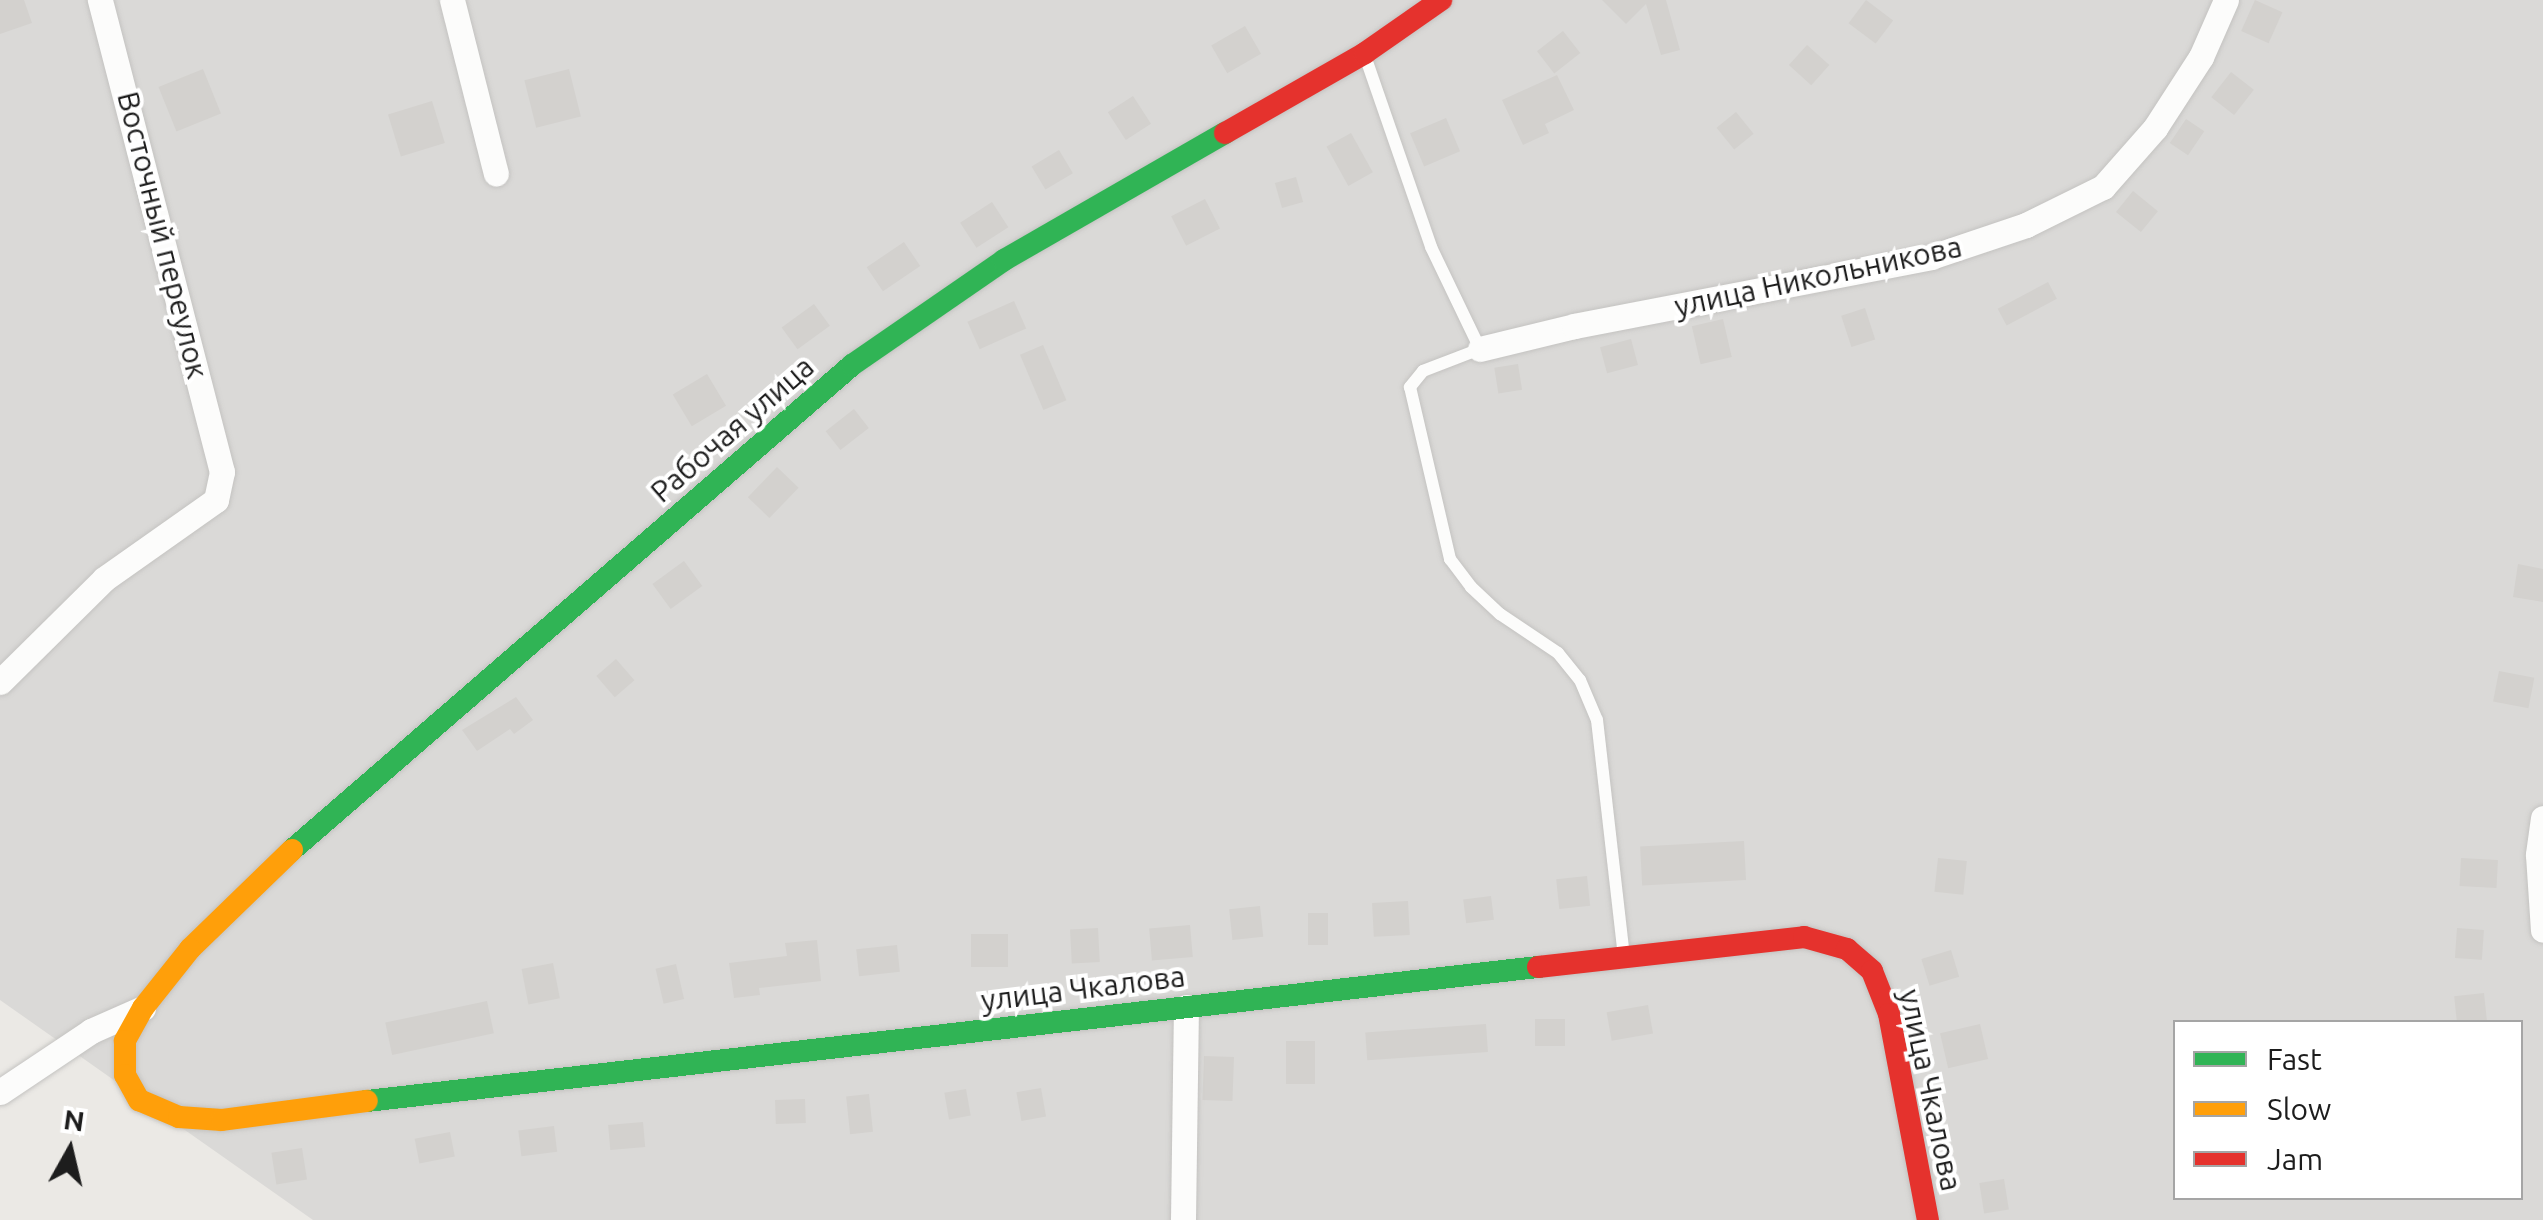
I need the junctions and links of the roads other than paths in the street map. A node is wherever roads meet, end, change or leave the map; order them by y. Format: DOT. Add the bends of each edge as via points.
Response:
graph roads {
  1 [pos="100,0"];
  2 [pos="452,0"];
  3 [pos="1440,0"];
  4 [pos="2226,0"];
  5 [pos="1364,53"];
  6 [pos="496,174"];
  7 [pos="1480,350"];
  8 [pos="0,682"];
  9 [pos="2543,818"];
  10 [pos="2541,904"];
  11 [pos="2543,930"];
  12 [pos="1624,956"];
  13 [pos="1186,1006"];
  14 [pos="143,1008"];
  15 [pos="0,1092"];
  16 [pos="1183,1220"];
  17 [pos="1928,1220"];
  1 -- 8 [label="street, Восточный переулок" via="222,472 216,500 104,579"];
  2 -- 6 [label="street"];
  3 -- 5 [label="street, Рабочая улица"];
  4 -- 7 [label="street, улица Никольникова" via="2201,57 2155,128 2103,187 2026,225 1930,257"];
  5 -- 7 [label="lane" via="1431,246"];
  5 -- 14 [label="street, Рабочая улица" via="1004,260 852,365 298,844 190,949"];
  7 -- 12 [label="lane" via="1423,370 1410,388 1450,559 1471,588 1558,653 1580,680 1597,720"];
  9 -- 10 [label="street"];
  10 -- 11 [label="street"];
  12 -- 13 [label="street, улица Чкалова"];
  12 -- 17 [label="street, улица Чкалова" via="1804,936 1847,949 1872,971 1889,1014"];
  13 -- 14 [label="street, улица Чкалова" via="222,1120 179,1117 140,1100 125,1076 124,1041"];
  13 -- 16 [label="street"];
  14 -- 15 [label="street" via="92,1031"];
}
